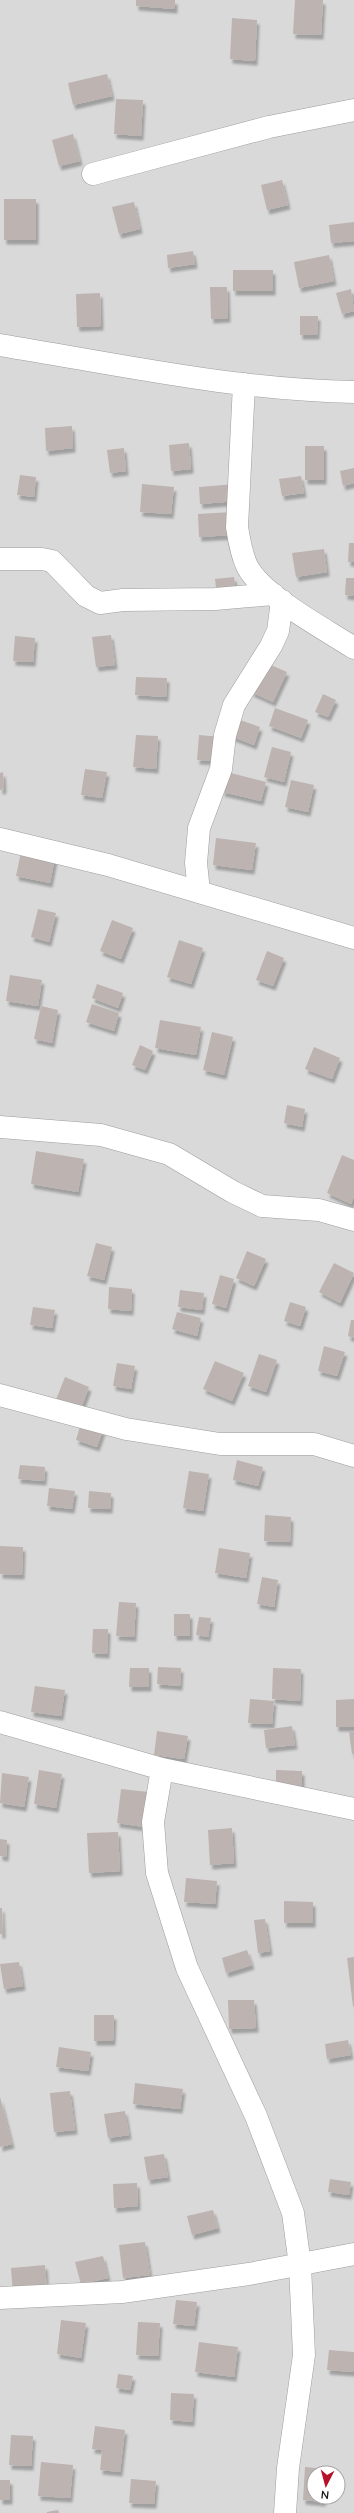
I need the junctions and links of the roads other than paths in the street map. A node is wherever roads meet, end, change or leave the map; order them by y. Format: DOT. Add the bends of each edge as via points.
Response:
graph roads {
  1 [pos="354,110"];
  2 [pos="93,174"];
  3 [pos="0,345"];
  4 [pos="244,384"];
  5 [pos="354,392"];
  6 [pos="0,559"];
  7 [pos="277,598"];
  8 [pos="354,648"];
  9 [pos="0,839"];
  10 [pos="199,891"];
  11 [pos="354,938"];
  12 [pos="0,1127"];
  13 [pos="354,1220"];
  14 [pos="0,1395"];
  15 [pos="354,1456"];
  16 [pos="0,1722"];
  17 [pos="162,1770"];
  18 [pos="354,1809"];
  19 [pos="354,2254"];
  20 [pos="300,2265"];
  21 [pos="0,2298"];
  22 [pos="285,2513"];
  1 -- 2 [label="street" via="270,127"];
  3 -- 4 [label="street"];
  4 -- 5 [label="street" via="311,391"];
  4 -- 7 [label="street" via="237,527 248,567"];
  6 -- 7 [label="street" via="42,558 52,561 86,596 100,604 123,600"];
  7 -- 8 [label="street"];
  7 -- 10 [label="street" via="278,631 234,705 225,735 221,769 199,828 196,863"];
  9 -- 10 [label="street" via="108,865"];
  10 -- 11 [label="street"];
  12 -- 13 [label="street" via="108,1138 169,1154 262,1206 319,1210"];
  14 -- 15 [label="street" via="126,1429 220,1444 314,1444"];
  16 -- 17 [label="street"];
  17 -- 18 [label="street"];
  17 -- 20 [label="street" via="153,1822 157,1873 187,1968 256,2116 293,2213"];
  19 -- 20 [label="street"];
  20 -- 21 [label="street" via="122,2292"];
  20 -- 22 [label="street" via="304,2355 288,2468"];
}
